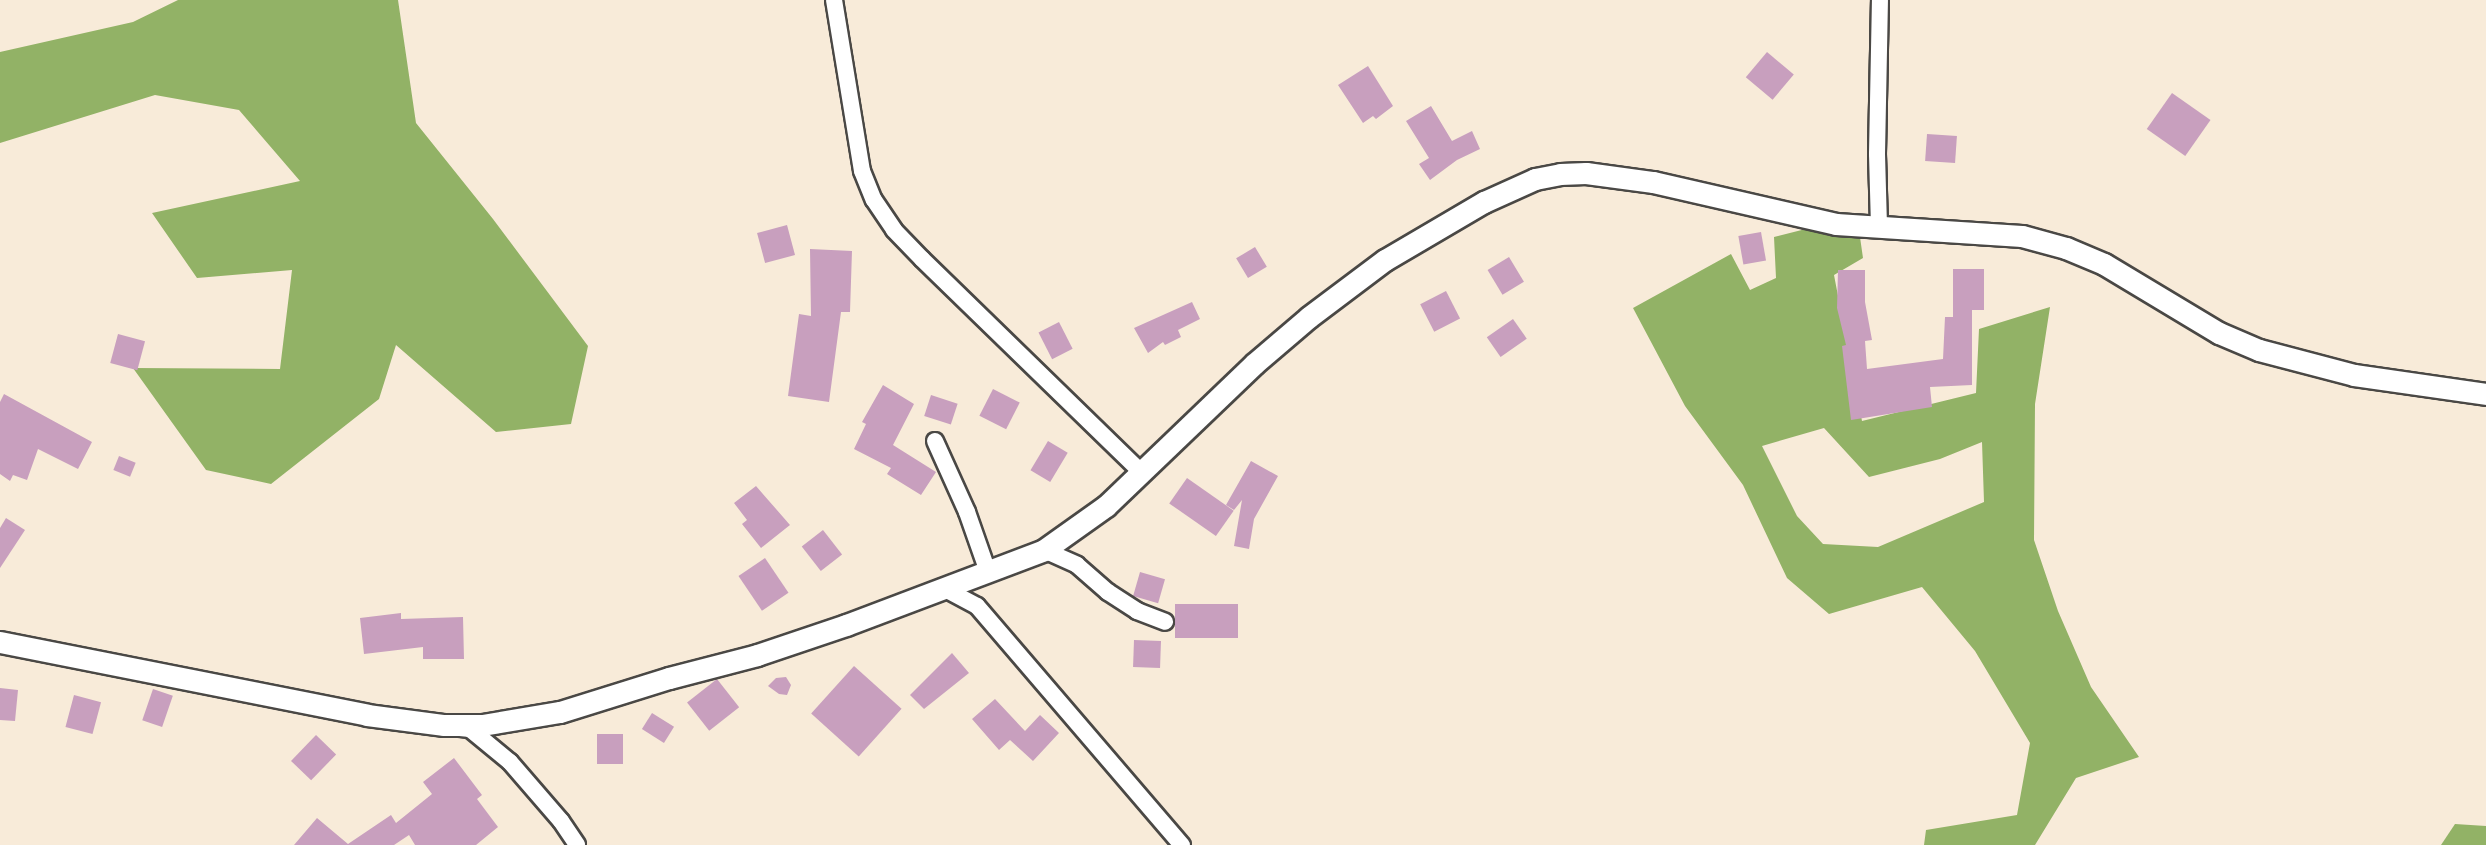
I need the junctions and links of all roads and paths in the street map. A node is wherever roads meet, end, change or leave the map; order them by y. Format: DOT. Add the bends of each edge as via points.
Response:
graph roads {
  1 [pos="834,0"];
  2 [pos="1880,0"];
  3 [pos="1879,226"];
  4 [pos="2486,394"];
  5 [pos="935,441"];
  6 [pos="1141,472"];
  7 [pos="1044,550"];
  8 [pos="988,572"];
  9 [pos="945,589"];
  10 [pos="1165,622"];
  11 [pos="0,642"];
  12 [pos="444,725"];
  13 [pos="577,845"];
  14 [pos="1182,845"];
  1 -- 6 [label="street" via="862,171 874,200 922,259"];
  2 -- 3 [label="street"];
  3 -- 4 [label="street" via="2022,236 2066,248 2104,264 2220,333 2259,350 2354,374"];
  3 -- 6 [label="street" via="1792,216 1697,191 1617,177 1587,173 1535,179 1452,219 1358,280 1254,364"];
  5 -- 8 [label="street"];
  6 -- 7 [label="street" via="1097,514"];
  7 -- 8 [label="street"];
  7 -- 10 [label="street" via="1077,565 1137,611"];
  8 -- 9 [label="street"];
  9 -- 12 [label="street" via="795,644 560,712 482,726"];
  9 -- 14 [label="street" via="976,606"];
  11 -- 12 [label="street" via="367,715"];
  12 -- 13 [label="street" via="470,729 510,762"];
}
